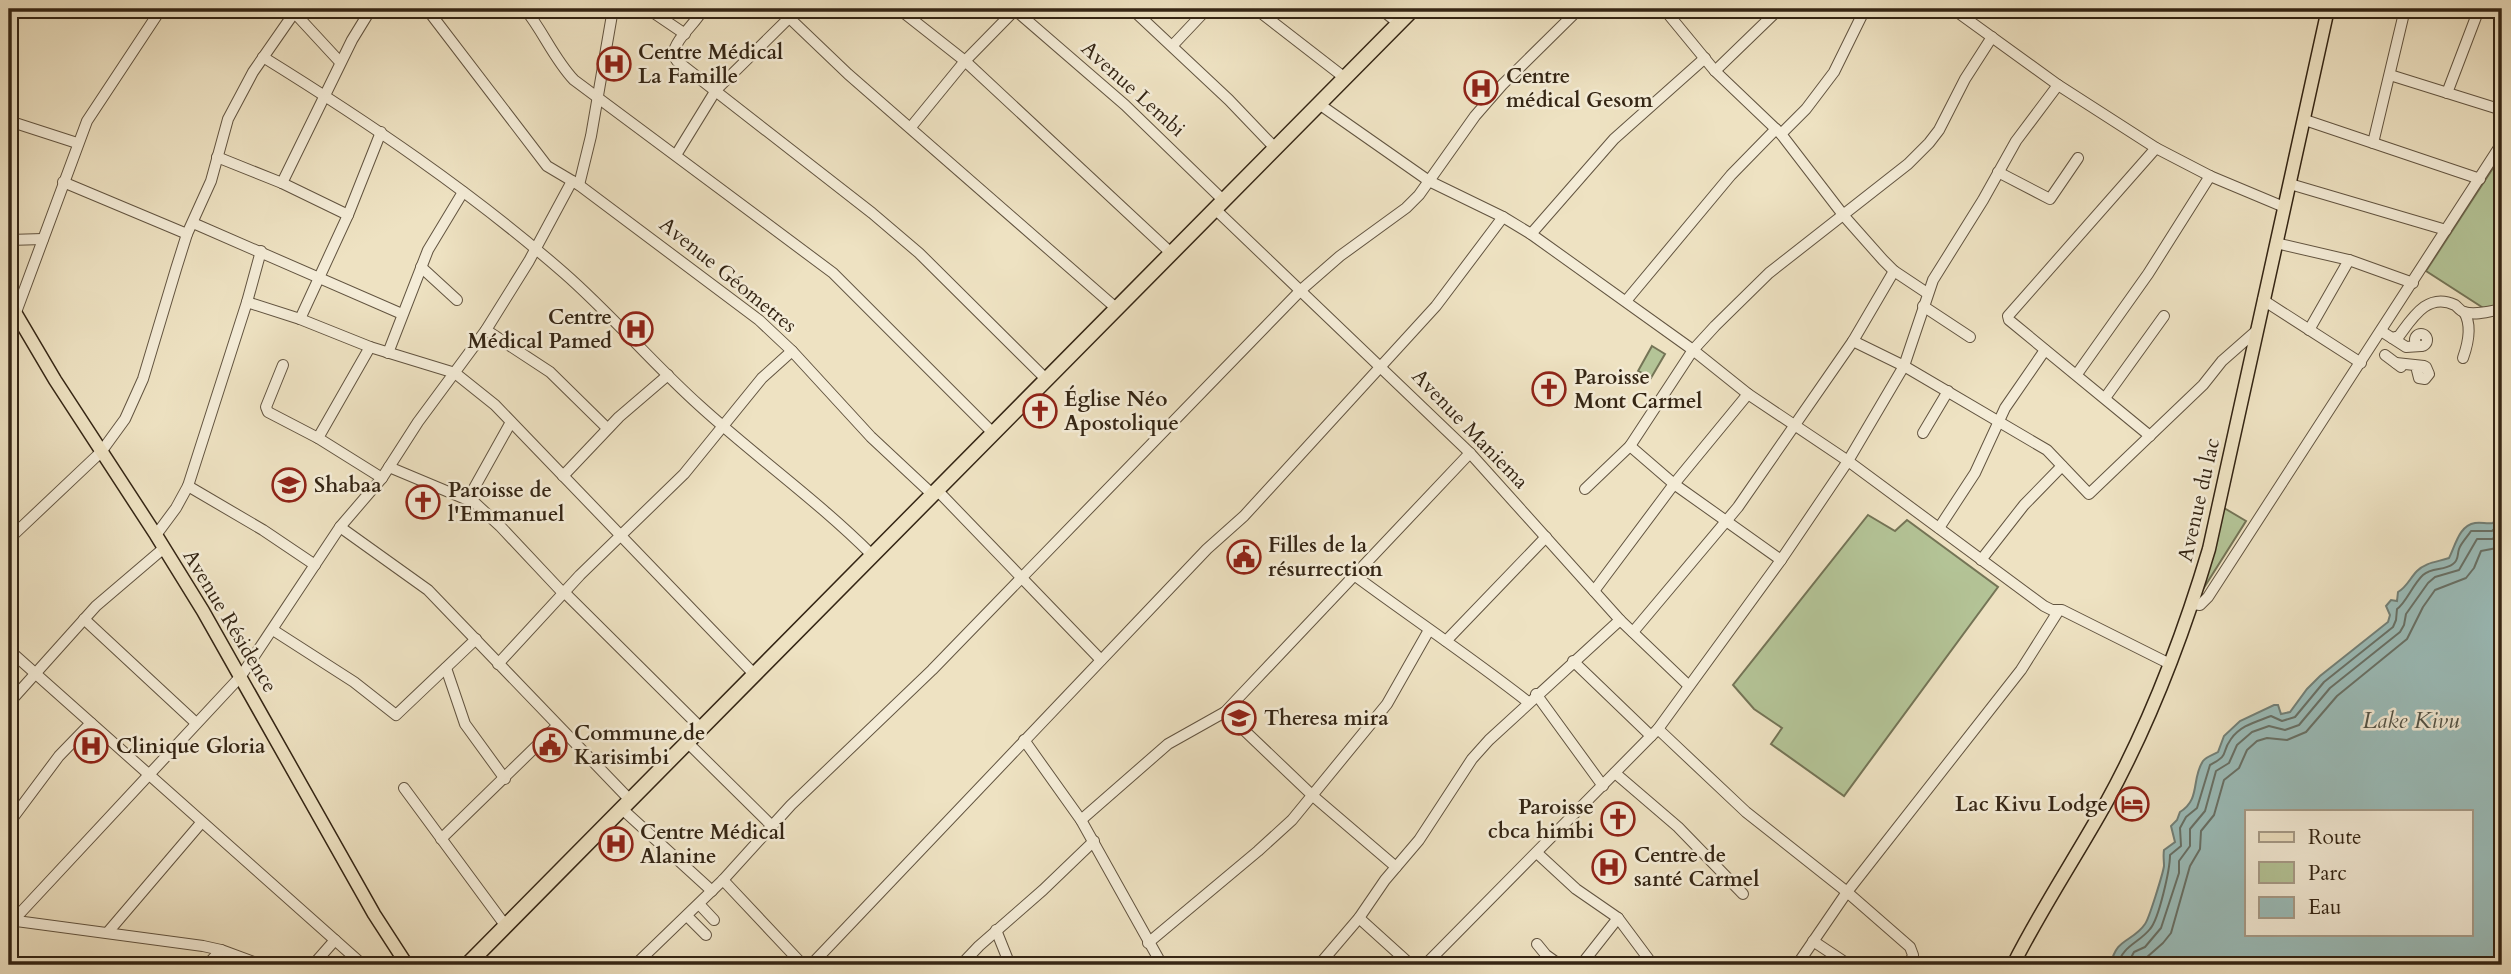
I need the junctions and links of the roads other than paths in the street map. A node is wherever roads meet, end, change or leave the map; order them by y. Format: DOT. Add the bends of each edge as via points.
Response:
graph roads {
  1 [pos="161,9"];
  2 [pos="371,9"];
  3 [pos="427,9"];
  4 [pos="525,9"];
  5 [pos="613,9"];
  6 [pos="637,9"];
  7 [pos="703,9"];
  8 [pos="899,9"];
  9 [pos="1132,9"];
  10 [pos="1207,9"];
  11 [pos="1256,9"];
  12 [pos="1381,9"];
  13 [pos="1413,9"];
  14 [pos="1579,9"];
  15 [pos="1779,9"];
  16 [pos="1865,9"];
  17 [pos="1953,9"];
  18 [pos="1970,9"];
  19 [pos="2328,9"];
  20 [pos="2405,9"];
  21 [pos="2479,9"];
  22 [pos="1020,10"];
  23 [pos="1668,10"];
  24 [pos="292,11"];
  25 [pos="787,13"];
  26 [pos="1965,19"];
  27 [pos="1398,23"];
  28 [pos="685,34"];
  29 [pos="1992,37"];
  30 [pos="1173,45"];
  31 [pos="263,57"];
  32 [pos="1705,58"];
  33 [pos="965,61"];
  34 [pos="340,62"];
  35 [pos="1715,71"];
  36 [pos="2389,75"];
  37 [pos="1345,78"];
  38 [pos="2059,85"];
  39 [pos="716,90"];
  40 [pos="2447,93"];
  41 [pos="326,97"];
  42 [pos="597,99"];
  43 [pos="1319,104"];
  44 [pos="2502,110"];
  45 [pos="2305,120"];
  46 [pos="9,121"];
  47 [pos="911,127"];
  48 [pos="381,132"];
  49 [pos="1778,132"];
  50 [pos="77,143"];
  51 [pos="2373,143"];
  52 [pos="2502,143"];
  53 [pos="1275,148"];
  54 [pos="2156,148"];
  55 [pos="676,155"];
  56 [pos="217,157"];
  57 [pos="2078,158"];
  58 [pos="1998,172"];
  59 [pos="2210,176"];
  60 [pos="2480,178"];
  61 [pos="1429,181"];
  62 [pos="63,182"];
  63 [pos="282,183"];
  64 [pos="576,183"];
  65 [pos="2290,184"];
  66 [pos="463,192"];
  67 [pos="1219,204"];
  68 [pos="2284,207"];
  69 [pos="348,215"];
  70 [pos="1844,216"];
  71 [pos="1503,217"];
  72 [pos="192,223"];
  73 [pos="2446,230"];
  74 [pos="187,234"];
  75 [pos="1531,234"];
  76 [pos="43,239"];
  77 [pos="9,240"];
  78 [pos="2276,243"];
  79 [pos="536,250"];
  80 [pos="261,251"];
  81 [pos="1171,253"];
  82 [pos="2349,260"];
  83 [pos="421,267"];
  84 [pos="1894,271"];
  85 [pos="319,278"];
  86 [pos="2413,282"];
  87 [pos="1301,290"];
  88 [pos="1927,293"];
  89 [pos="457,300"];
  90 [pos="2263,300"];
  91 [pos="1626,301"];
  92 [pos="9,302"];
  93 [pos="247,302"];
  94 [pos="1923,306"];
  95 [pos="1116,308"];
  96 [pos="2502,309"];
  97 [pos="2464,312"];
  98 [pos="402,314"];
  99 [pos="15,315"];
  100 [pos="2164,316"];
  101 [pos="300,319"];
  102 [pos="9,327"];
  103 [pos="486,330"];
  104 [pos="2309,330"];
  105 [pos="2381,331"];
  106 [pos="2255,332"];
  107 [pos="1969,337"];
  108 [pos="2395,337"];
  109 [pos="1853,341"];
  110 [pos="370,346"];
  111 [pos="2045,349"];
  112 [pos="1693,350"];
  113 [pos="2378,350"];
  114 [pos="792,351"];
  115 [pos="388,353"];
  116 [pos="2463,358"];
  117 [pos="2361,363"];
  118 [pos="2396,363"];
  119 [pos="283,365"];
  120 [pos="1904,366"];
  121 [pos="1382,367"];
  122 [pos="454,373"];
  123 [pos="2077,374"];
  124 [pos="668,375"];
  125 [pos="1046,379"];
  126 [pos="1948,391"];
  127 [pos="1748,394"];
  128 [pos="2105,398"];
  129 [pos="1998,419"];
  130 [pos="511,422"];
  131 [pos="1796,427"];
  132 [pos="607,428"];
  133 [pos="724,428"];
  134 [pos="992,432"];
  135 [pos="1923,433"];
  136 [pos="2150,436"];
  137 [pos="318,438"];
  138 [pos="1630,446"];
  139 [pos="101,452"];
  140 [pos="1470,453"];
  141 [pos="1848,461"];
  142 [pos="2062,466"];
  143 [pos="389,467"];
  144 [pos="563,475"];
  145 [pos="382,478"];
  146 [pos="1674,484"];
  147 [pos="188,486"];
  148 [pos="1586,489"];
  149 [pos="935,492"];
  150 [pos="468,499"];
  151 [pos="1726,522"];
  152 [pos="340,527"];
  153 [pos="1939,528"];
  154 [pos="156,535"];
  155 [pos="620,535"];
  156 [pos="1546,537"];
  157 [pos="9,539"];
  158 [pos="164,548"];
  159 [pos="872,555"];
  160 [pos="1781,560"];
  161 [pos="1982,560"];
  162 [pos="315,565"];
  163 [pos="1354,575"];
  164 [pos="1021,576"];
  165 [pos="1594,591"];
  166 [pos="563,592"];
  167 [pos="2193,604"];
  168 [pos="2059,610"];
  169 [pos="84,619"];
  170 [pos="1620,620"];
  171 [pos="273,630"];
  172 [pos="1429,631"];
  173 [pos="1633,632"];
  174 [pos="476,639"];
  175 [pos="1446,641"];
  176 [pos="9,650"];
  177 [pos="1101,660"];
  178 [pos="1573,661"];
  179 [pos="498,664"];
  180 [pos="2170,664"];
  181 [pos="446,668"];
  182 [pos="36,671"];
  183 [pos="754,674"];
  184 [pos="241,676"];
  185 [pos="1688,685"];
  186 [pos="1536,694"];
  187 [pos="1528,702"];
  188 [pos="9,703"];
  189 [pos="1225,712"];
  190 [pos="91,723"];
  191 [pos="195,723"];
  192 [pos="557,726"];
  193 [pos="701,728"];
  194 [pos="1655,732"];
  195 [pos="1024,740"];
  196 [pos="687,742"];
  197 [pos="1615,773"];
  198 [pos="148,774"];
  199 [pos="505,779"];
  200 [pos="1603,786"];
  201 [pos="404,788"];
  202 [pos="1312,796"];
  203 [pos="626,804"];
  204 [pos="1081,820"];
  205 [pos="9,823"];
  206 [pos="201,823"];
  207 [pos="771,825"];
  208 [pos="441,839"];
  209 [pos="1094,841"];
  210 [pos="1537,853"];
  211 [pos="1396,867"];
  212 [pos="723,880"];
  213 [pos="712,891"];
  214 [pos="1847,892"];
  215 [pos="1742,894"];
  216 [pos="699,904"];
  217 [pos="687,916"];
  218 [pos="1359,918"];
  219 [pos="1618,918"];
  220 [pos="714,920"];
  221 [pos="10,922"];
  222 [pos="505,925"];
  223 [pos="996,930"];
  224 [pos="108,932"];
  225 [pos="706,936"];
  226 [pos="335,940"];
  227 [pos="1813,941"];
  228 [pos="1148,943"];
  229 [pos="1536,944"];
  230 [pos="221,950"];
  231 [pos="1846,963"];
  232 [pos="1910,963"];
  233 [pos="206,965"];
  234 [pos="262,965"];
  235 [pos="313,965"];
  236 [pos="363,965"];
  237 [pos="407,965"];
  238 [pos="467,965"];
  239 [pos="635,965"];
  240 [pos="803,965"];
  241 [pos="811,965"];
  242 [pos="961,965"];
  243 [pos="1010,965"];
  244 [pos="1162,965"];
  245 [pos="1319,965"];
  246 [pos="1411,965"];
  247 [pos="1424,965"];
  248 [pos="1560,965"];
  249 [pos="1581,965"];
  250 [pos="1653,965"];
  251 [pos="1797,965"];
  252 [pos="2013,965"];
  1 -- 50 [label="street" via="99,100"];
  2 -- 34 [label="street"];
  3 -- 64 [label="street, Avenue Géometres" via="547,166"];
  4 -- 42 [label="street" via="564,69"];
  5 -- 42 [label="street"];
  6 -- 28 [label="street" via="654,13"];
  7 -- 28 [label="street"];
  8 -- 33 [label="street"];
  9 -- 30 [label="street"];
  10 -- 30 [label="street"];
  11 -- 37 [label="street"];
  12 -- 27 [label="street"];
  13 -- 27 [label="highway"];
  14 -- 61 [label="street" via="1493,95"];
  15 -- 35 [label="street"];
  16 -- 49 [label="street" via="1834,72 1806,109"];
  17 -- 26 [label="street"];
  18 -- 26 [label="street"];
  19 -- 45 [label="main road, Avenue du lac"];
  20 -- 36 [label="street"];
  21 -- 40 [label="street"];
  22 -- 33 [label="street"];
  22 -- 67 [label="street, Avenue Lembi" via="1125,105"];
  23 -- 32 [label="street"];
  24 -- 31 [label="street"];
  24 -- 34 [label="street"];
  25 -- 39 [label="street"];
  25 -- 47 [label="street" via="848,74"];
  26 -- 29 [label="street"];
  27 -- 37 [label="highway"];
  28 -- 39 [label="street" via="673,55"];
  29 -- 38 [label="street"];
  29 -- 70 [label="street" via="1929,143"];
  30 -- 53 [label="street"];
  31 -- 41 [label="street"];
  31 -- 56 [label="street" via="228,119"];
  32 -- 35 [label="street"];
  32 -- 75 [label="street" via="1614,139"];
  33 -- 47 [label="street"];
  33 -- 81 [label="street"];
  34 -- 41 [label="street"];
  35 -- 49 [label="street"];
  36 -- 40 [label="street"];
  36 -- 51 [label="street"];
  37 -- 43 [label="highway"];
  38 -- 54 [label="street"];
  38 -- 58 [label="street"];
  39 -- 55 [label="street"];
  39 -- 125 [label="street" via="919,253"];
  40 -- 44 [label="street"];
  41 -- 48 [label="street"];
  41 -- 63 [label="street"];
  42 -- 55 [label="street"];
  42 -- 64 [label="street"];
  43 -- 53 [label="highway"];
  43 -- 61 [label="street"];
  45 -- 51 [label="street"];
  45 -- 65 [label="main road, Avenue du lac"];
  46 -- 50 [label="street"];
  47 -- 95 [label="street"];
  48 -- 66 [label="street"];
  48 -- 69 [label="street"];
  49 -- 70 [label="street"];
  49 -- 91 [label="street" via="1731,175"];
  50 -- 62 [label="street"];
  51 -- 60 [label="street"];
  52 -- 60 [label="street"];
  53 -- 67 [label="highway"];
  54 -- 59 [label="street"];
  54 -- 111 [label="street" via="2009,313 2009,320"];
  55 -- 134 [label="street" via="833,273"];
  56 -- 63 [label="street"];
  56 -- 72 [label="street"];
  57 -- 58 [label="street" via="2050,198"];
  58 -- 88 [label="street"];
  59 -- 68 [label="street"];
  59 -- 123 [label="street"];
  60 -- 73 [label="street"];
  61 -- 71 [label="street"];
  61 -- 87 [label="street" via="1406,208"];
  62 -- 74 [label="street"];
  62 -- 76 [label="street"];
  63 -- 69 [label="street"];
  64 -- 79 [label="street"];
  64 -- 114 [label="street, Avenue Géometres" via="759,320"];
  65 -- 68 [label="main road, Avenue du lac"];
  65 -- 73 [label="street"];
  66 -- 79 [label="street"];
  66 -- 83 [label="street"];
  67 -- 81 [label="highway"];
  67 -- 87 [label="street, Avenue Maniema"];
  68 -- 78 [label="main road, Avenue du lac"];
  69 -- 85 [label="street"];
  70 -- 84 [label="street"];
  70 -- 112 [label="street" via="1769,273"];
  71 -- 75 [label="street"];
  71 -- 121 [label="street" via="1445,297"];
  72 -- 74 [label="street"];
  72 -- 80 [label="street"];
  73 -- 86 [label="street"];
  74 -- 139 [label="street" via="136,397"];
  75 -- 91 [label="street"];
  76 -- 77 [label="street"];
  76 -- 99 [label="street"];
  78 -- 82 [label="street"];
  78 -- 90 [label="main road, Avenue du lac"];
  79 -- 103 [label="street"];
  79 -- 124 [label="street"];
  80 -- 85 [label="street"];
  80 -- 93 [label="street"];
  81 -- 95 [label="highway"];
  82 -- 86 [label="street"];
  82 -- 104 [label="street"];
  83 -- 89 [label="street"];
  83 -- 98 [label="street"];
  84 -- 88 [label="street"];
  84 -- 109 [label="street"];
  85 -- 98 [label="street"];
  85 -- 101 [label="street"];
  86 -- 105 [label="street"];
  87 -- 121 [label="street, Avenue Maniema"];
  87 -- 164 [label="street"];
  88 -- 94 [label="street"];
  90 -- 104 [label="street"];
  90 -- 106 [label="main road, Avenue du lac"];
  91 -- 112 [label="street"];
  92 -- 99 [label="main road, Avenue Résidence"];
  93 -- 101 [label="street"];
  93 -- 147 [label="street"];
  94 -- 107 [label="street"];
  94 -- 120 [label="street"];
  95 -- 125 [label="highway"];
  96 -- 97 [label="street"];
  97 -- 108 [label="street" via="2455,305 2429,303"];
  97 -- 116 [label="street" via="2468,329"];
  98 -- 115 [label="street"];
  99 -- 102 [label="street"];
  99 -- 139 [label="main road, Avenue Résidence"];
  100 -- 128 [label="street"];
  101 -- 110 [label="street"];
  103 -- 122 [label="street"];
  103 -- 132 [label="street" via="550,372"];
  104 -- 117 [label="street"];
  105 -- 108 [label="street"];
  105 -- 113 [label="street"];
  106 -- 136 [label="street"];
  106 -- 167 [label="main road, Avenue du lac"];
  108 -- 108 [label="street" via="2423,334 2427,339 2421,346 2406,347"];
  109 -- 120 [label="street"];
  109 -- 131 [label="street"];
  110 -- 115 [label="street"];
  110 -- 137 [label="street"];
  111 -- 123 [label="street"];
  111 -- 129 [label="street"];
  112 -- 127 [label="street"];
  112 -- 138 [label="street"];
  113 -- 117 [label="street"];
  113 -- 118 [label="street"];
  114 -- 133 [label="street" via="762,378"];
  114 -- 149 [label="street, Avenue Géometres" via="847,413"];
  115 -- 122 [label="street"];
  117 -- 167 [label="street" via="2208,597"];
  118 -- 118 [label="street" via="2419,378 2417,370 2422,366"];
  119 -- 137 [label="street" via="267,410"];
  120 -- 126 [label="street"];
  120 -- 141 [label="street"];
  121 -- 140 [label="street, Avenue Maniema"];
  121 -- 177 [label="street" via="1244,516"];
  122 -- 130 [label="street"];
  122 -- 143 [label="street"];
  123 -- 128 [label="street"];
  124 -- 132 [label="street"];
  124 -- 133 [label="street"];
  125 -- 134 [label="highway"];
  126 -- 129 [label="street"];
  126 -- 135 [label="street"];
  127 -- 131 [label="street"];
  127 -- 146 [label="street"];
  128 -- 136 [label="street"];
  129 -- 142 [label="street" via="2047,450"];
  129 -- 153 [label="street" via="1975,473"];
  130 -- 144 [label="street"];
  130 -- 150 [label="street"];
  131 -- 141 [label="street"];
  131 -- 151 [label="street"];
  132 -- 144 [label="street"];
  133 -- 155 [label="street"];
  133 -- 159 [label="street"];
  134 -- 149 [label="highway"];
  136 -- 142 [label="street" via="2089,494"];
  137 -- 145 [label="street"];
  138 -- 146 [label="street"];
  138 -- 148 [label="street"];
  139 -- 154 [label="main road, Avenue Résidence"];
  139 -- 157 [label="street"];
  140 -- 156 [label="street, Avenue Maniema"];
  140 -- 163 [label="street"];
  141 -- 153 [label="street"];
  141 -- 160 [label="street"];
  142 -- 161 [label="street" via="2024,505"];
  143 -- 145 [label="street"];
  143 -- 150 [label="street"];
  144 -- 155 [label="street"];
  145 -- 152 [label="street"];
  146 -- 151 [label="street"];
  146 -- 165 [label="street"];
  147 -- 154 [label="street"];
  147 -- 162 [label="street"];
  149 -- 159 [label="highway"];
  149 -- 164 [label="street, Avenue Géometres"];
  150 -- 166 [label="street"];
  151 -- 160 [label="street"];
  151 -- 173 [label="street"];
  152 -- 162 [label="street"];
  152 -- 174 [label="street" via="423,587"];
  153 -- 161 [label="street"];
  154 -- 158 [label="main road, Avenue Résidence"];
  155 -- 166 [label="street"];
  155 -- 183 [label="street"];
  156 -- 165 [label="street, Avenue Maniema"];
  156 -- 175 [label="street"];
  158 -- 169 [label="street"];
  158 -- 184 [label="main road, Avenue Résidence"];
  159 -- 183 [label="highway"];
  160 -- 185 [label="street"];
  161 -- 168 [label="street" via="2044,606"];
  162 -- 171 [label="street"];
  163 -- 172 [label="street"];
  163 -- 189 [label="street"];
  164 -- 177 [label="street, Avenue Géometres"];
  164 -- 207 [label="street" via="932,670"];
  165 -- 170 [label="street, Avenue Maniema"];
  166 -- 179 [label="street"];
  166 -- 193 [label="street"];
  167 -- 180 [label="main road, Avenue du lac"];
  168 -- 180 [label="street"];
  168 -- 214 [label="street" via="2021,670"];
  169 -- 182 [label="street"];
  169 -- 191 [label="street"];
  170 -- 173 [label="street, Avenue Maniema"];
  170 -- 178 [label="street"];
  171 -- 181 [label="street" via="396,715"];
  171 -- 184 [label="street"];
  172 -- 175 [label="street"];
  172 -- 202 [label="street" via="1387,704"];
  173 -- 185 [label="street, Avenue Maniema"];
  174 -- 179 [label="street"];
  174 -- 181 [label="street"];
  175 -- 187 [label="street"];
  176 -- 182 [label="street"];
  177 -- 195 [label="street"];
  178 -- 186 [label="street"];
  178 -- 194 [label="street"];
  179 -- 192 [label="street"];
  180 -- 252 [label="main road, Avenue du lac" via="2107,801"];
  181 -- 199 [label="street" via="465,724"];
  182 -- 188 [label="street"];
  182 -- 190 [label="street"];
  183 -- 193 [label="highway"];
  184 -- 191 [label="street"];
  184 -- 237 [label="main road, Avenue Résidence"];
  185 -- 194 [label="street"];
  186 -- 187 [label="street"];
  186 -- 200 [label="street"];
  187 -- 211 [label="street" via="1472,759"];
  189 -- 202 [label="street"];
  189 -- 204 [label="street" via="1168,744"];
  190 -- 198 [label="street"];
  190 -- 205 [label="street"];
  191 -- 198 [label="street"];
  192 -- 199 [label="street"];
  192 -- 203 [label="street"];
  193 -- 196 [label="highway"];
  194 -- 197 [label="street"];
  194 -- 214 [label="street"];
  195 -- 204 [label="street"];
  195 -- 241 [label="street"];
  196 -- 203 [label="highway"];
  196 -- 207 [label="street"];
  197 -- 200 [label="street"];
  197 -- 215 [label="street" via="1678,827"];
  198 -- 206 [label="street"];
  198 -- 221 [label="street"];
  199 -- 208 [label="street"];
  200 -- 210 [label="street"];
  201 -- 208 [label="street"];
  202 -- 211 [label="street"];
  202 -- 228 [label="street" via="1279,833"];
  203 -- 213 [label="street"];
  203 -- 222 [label="highway"];
  204 -- 209 [label="street"];
  206 -- 224 [label="street"];
  206 -- 226 [label="street"];
  207 -- 212 [label="street"];
  208 -- 222 [label="street"];
  209 -- 223 [label="street"];
  209 -- 228 [label="street"];
  210 -- 219 [label="street"];
  210 -- 247 [label="street"];
  211 -- 218 [label="street"];
  212 -- 213 [label="street"];
  212 -- 240 [label="street"];
  213 -- 216 [label="street"];
  214 -- 227 [label="street"];
  214 -- 232 [label="street" via="1910,947"];
  216 -- 217 [label="street"];
  216 -- 220 [label="street"];
  217 -- 225 [label="street"];
  217 -- 239 [label="street"];
  218 -- 245 [label="street"];
  218 -- 246 [label="street"];
  219 -- 249 [label="street"];
  219 -- 250 [label="street"];
  221 -- 224 [label="street"];
  222 -- 238 [label="highway"];
  223 -- 242 [label="street"];
  223 -- 243 [label="street"];
  224 -- 230 [label="street"];
  226 -- 235 [label="street"];
  226 -- 236 [label="street"];
  227 -- 231 [label="street"];
  227 -- 251 [label="street"];
  228 -- 244 [label="street"];
  229 -- 248 [label="street"];
  230 -- 233 [label="street"];
  230 -- 234 [label="street"];
}
